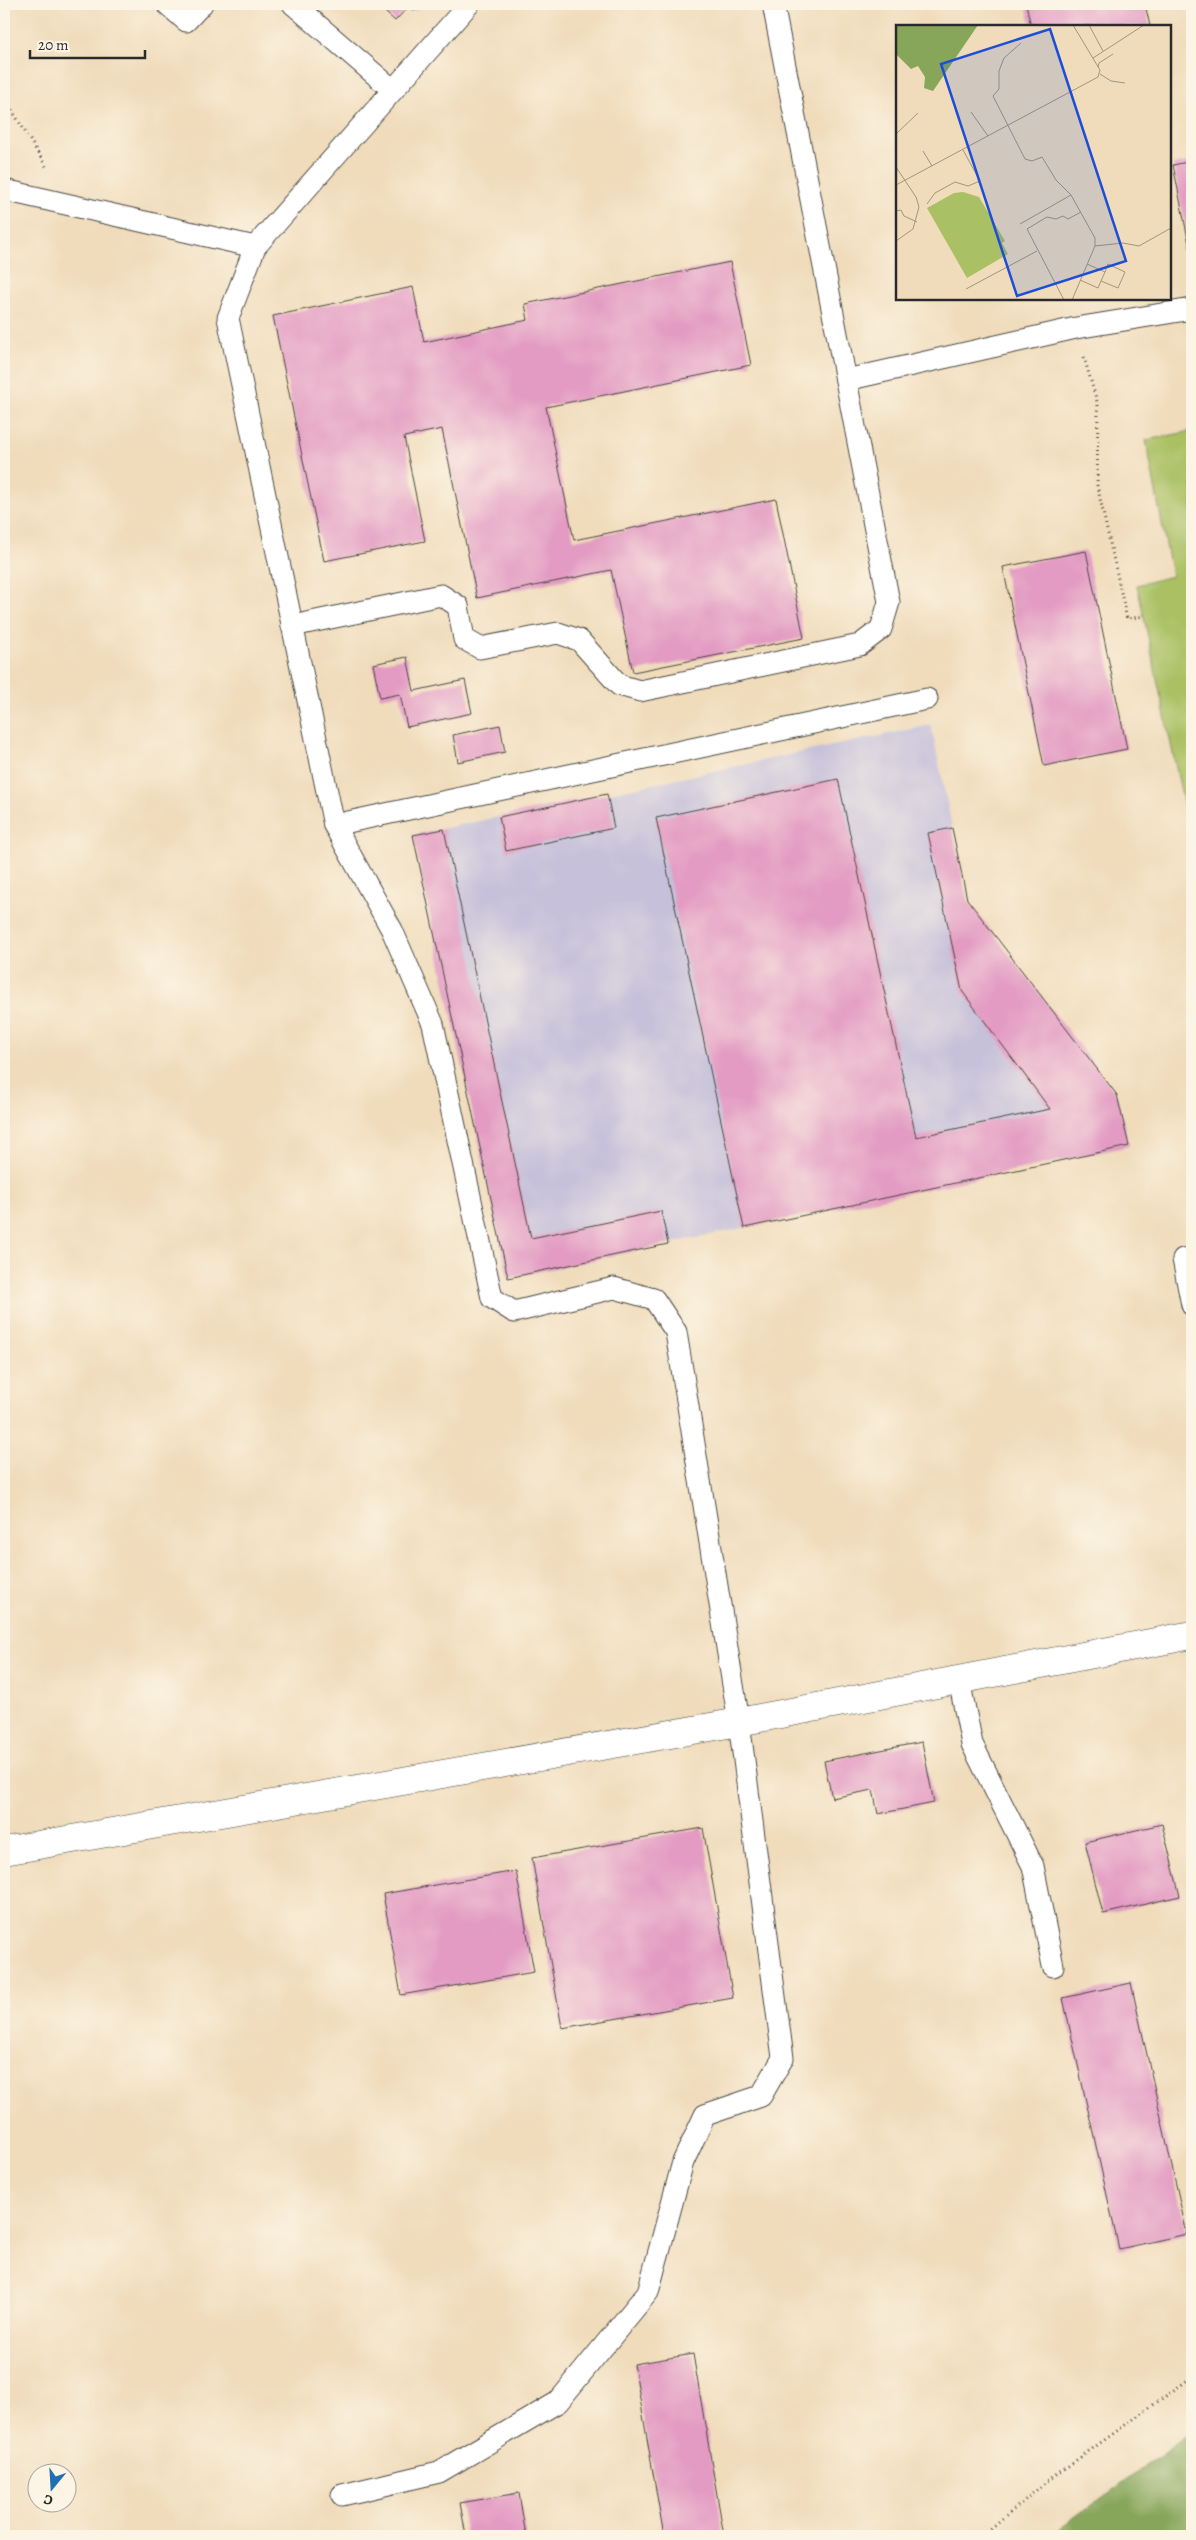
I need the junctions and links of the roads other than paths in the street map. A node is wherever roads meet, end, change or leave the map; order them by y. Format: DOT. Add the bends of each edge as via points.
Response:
graph roads {
  1 [pos="167,4"];
  2 [pos="202,4"];
  3 [pos="292,4"];
  4 [pos="468,4"];
  5 [pos="773,4"];
  6 [pos="393,90"];
  7 [pos="4,190"];
  8 [pos="255,247"];
  9 [pos="1192,309"];
  10 [pos="846,380"];
  11 [pos="292,626"];
  12 [pos="926,699"];
  13 [pos="334,825"];
  14 [pos="1192,1258"];
  15 [pos="1192,1305"];
  16 [pos="1192,1634"];
  17 [pos="959,1680"];
  18 [pos="739,1722"];
  19 [pos="4,1851"];
  20 [pos="1053,1966"];
  21 [pos="342,2495"];
  1 -- 2 [label="lane" via="186,21"];
  3 -- 6 [label="lane"];
  4 -- 6 [label="lane"];
  5 -- 10 [label="lane"];
  6 -- 8 [label="lane"];
  7 -- 8 [label="lane"];
  8 -- 11 [label="lane" via="228,318"];
  9 -- 10 [label="lane" via="1076,328"];
  10 -- 11 [label="lane" via="888,602 881,629 860,645 640,692 620,685 579,640 558,632 480,648 464,639 458,606 441,594"];
  11 -- 13 [label="lane"];
  12 -- 13 [label="lane"];
  13 -- 18 [label="lane" via="392,930 433,1024 492,1298 514,1312 614,1288 654,1299 676,1332"];
  14 -- 15 [label="lane" via="1183,1259"];
  16 -- 17 [label="street"];
  17 -- 18 [label="street"];
  17 -- 20 [label="lane" via="972,1744 1033,1866"];
  18 -- 19 [label="street"];
  18 -- 21 [label="lane" via="783,2058 761,2096 704,2115 683,2162 648,2292 558,2402 440,2472"];
}
